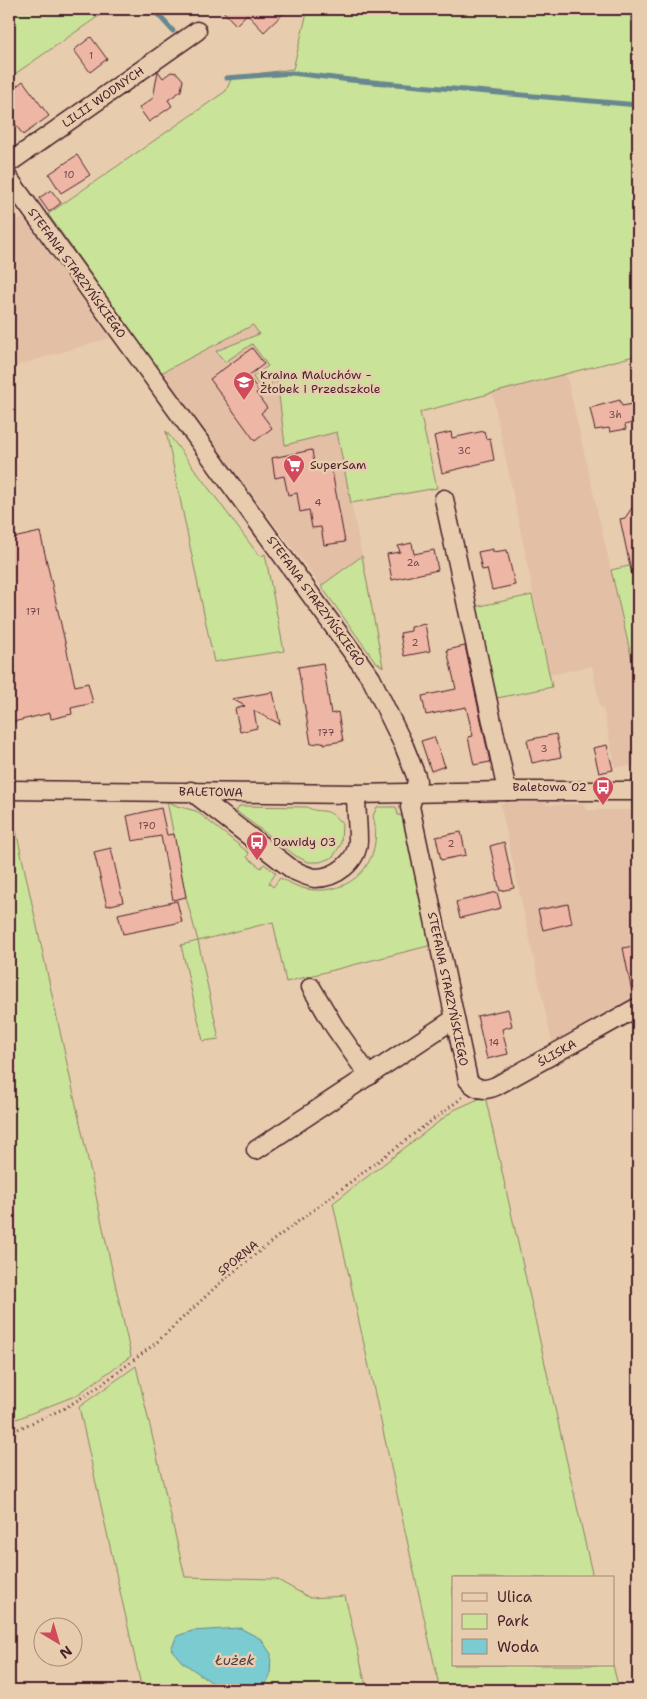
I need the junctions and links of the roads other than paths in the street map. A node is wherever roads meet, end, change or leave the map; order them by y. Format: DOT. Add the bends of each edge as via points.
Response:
graph roads {
  1 [pos="197,31"];
  2 [pos="9,162"];
  3 [pos="9,179"];
  4 [pos="444,499"];
  5 [pos="9,790"];
  6 [pos="191,791"];
  7 [pos="507,791"];
  8 [pos="638,791"];
  9 [pos="414,793"];
  10 [pos="356,794"];
  11 [pos="311,988"];
  12 [pos="638,1006"];
  13 [pos="454,1019"];
  14 [pos="369,1076"];
  15 [pos="473,1087"];
  16 [pos="256,1150"];
  1 -- 2 [label="street, LILII WODNYCH"];
  3 -- 9 [label="street, STEFANA STARZYŃSKIEGO" via="371,678 411,763 417,781"];
  4 -- 7 [label="street"];
  5 -- 6 [label="street, BALETOWA"];
  6 -- 10 [label="street, BALETOWA"];
  6 -- 10 [label="street" via="294,870 314,878 340,871 355,852 358,842"];
  7 -- 8 [label="street, BALETOWA"];
  7 -- 9 [label="street, BALETOWA"];
  9 -- 10 [label="street, BALETOWA"];
  9 -- 13 [label="street, STEFANA STARZYŃSKIEGO" via="410,811"];
  11 -- 14 [label="street"];
  12 -- 15 [label="street, ŚLISKA" via="496,1086"];
  13 -- 14 [label="street"];
  13 -- 15 [label="street, STEFANA STARZYŃSKIEGO" via="466,1075"];
  14 -- 16 [label="street"];
}
